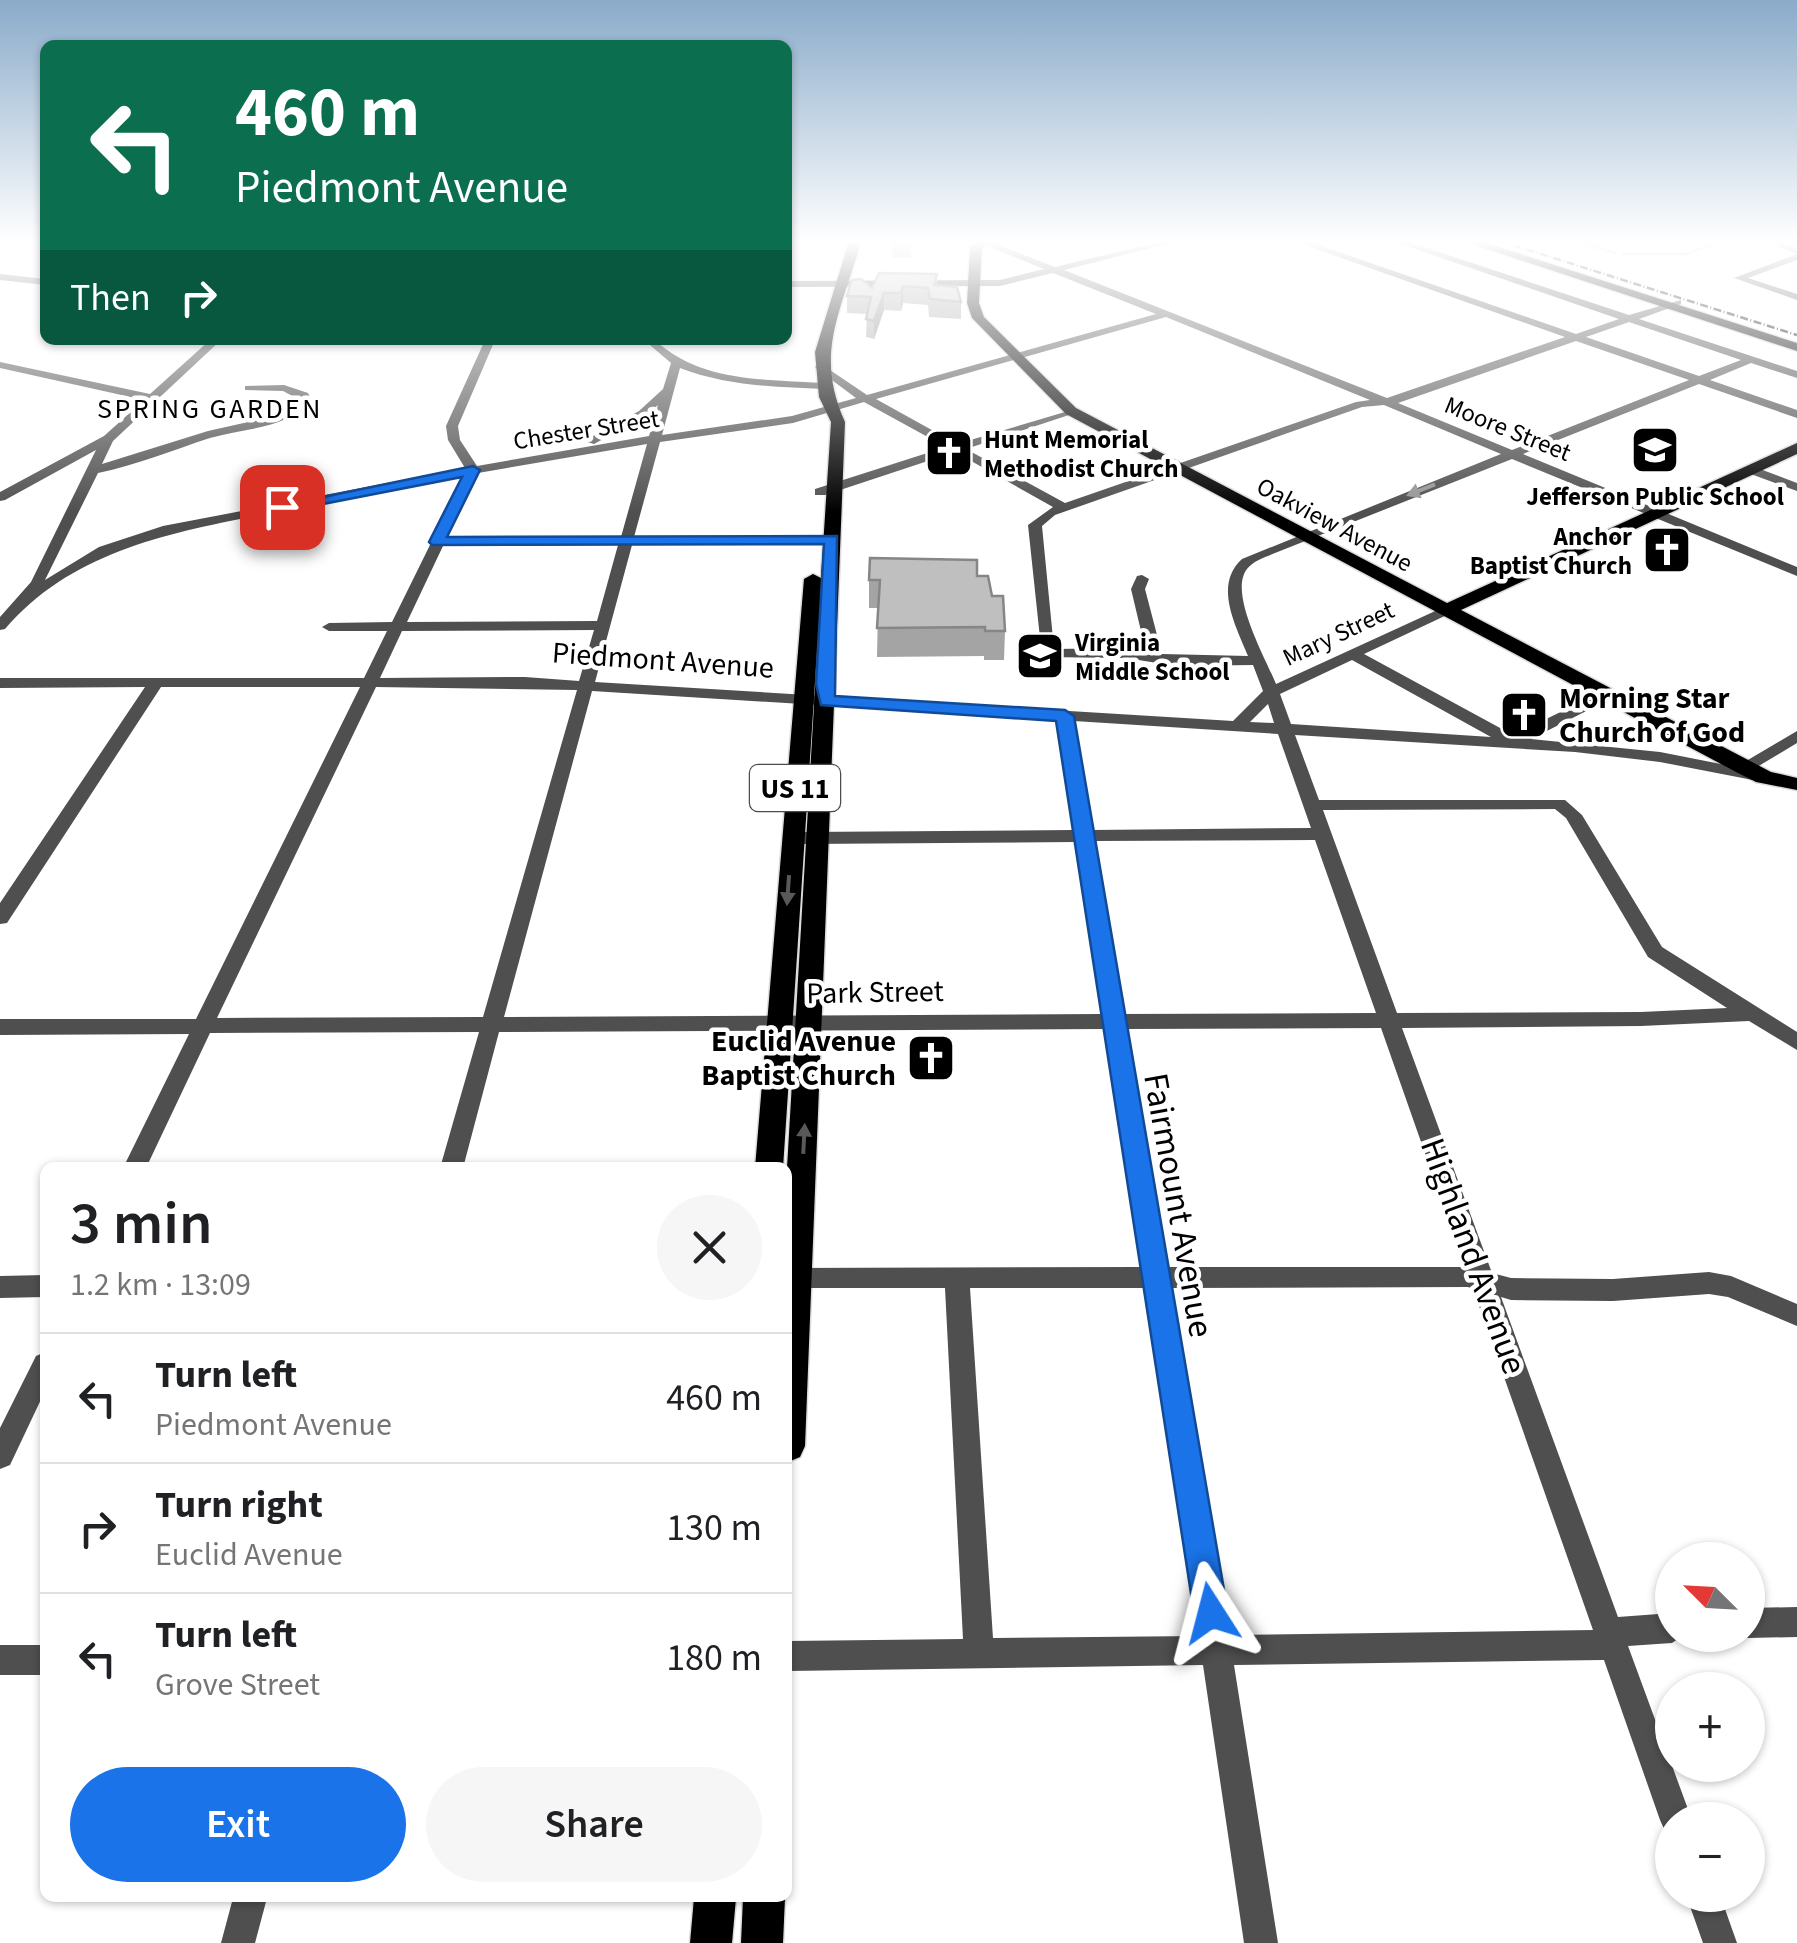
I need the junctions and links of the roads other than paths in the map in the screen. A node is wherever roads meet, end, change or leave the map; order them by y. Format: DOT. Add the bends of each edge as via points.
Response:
graph roads {
  1 [pos="825,332"];
  2 [pos="991,332"];
  3 [pos="1102,332"];
  4 [pos="1210,332"];
  5 [pos="1561,332"];
  6 [pos="1587,332"];
  7 [pos="1664,332"];
  8 [pos="1759,332"];
  9 [pos="1574,336"];
  10 [pos="1797,344"];
  11 [pos="210,345"];
  12 [pos="488,345"];
  13 [pos="656,345"];
  14 [pos="1014,356"];
  15 [pos="1750,360"];
  16 [pos="676,363"];
  17 [pos="0,365"];
  18 [pos="821,367"];
  19 [pos="1797,375"];
  20 [pos="1698,380"];
  21 [pos="824,386"];
  22 [pos="249,388"];
  23 [pos="666,392"];
  24 [pos="152,398"];
  25 [pos="868,399"];
  26 [pos="1382,400"];
  27 [pos="829,410"];
  28 [pos="1071,411"];
  29 [pos="1797,414"];
  30 [pos="108,439"];
  31 [pos="653,441"];
  32 [pos="959,448"];
  33 [pos="1797,448"];
  34 [pos="556,454"];
  35 [pos="1511,454"];
  36 [pos="1175,468"];
  37 [pos="93,470"];
  38 [pos="473,470"];
  39 [pos="1752,470"];
  40 [pos="1797,487"];
  41 [pos="827,490"];
  42 [pos="0,496"];
  43 [pos="1063,508"];
  44 [pos="1656,514"];
  45 [pos="1304,536"];
  46 [pos="824,540"];
  47 [pos="624,541"];
  48 [pos="437,542"];
  49 [pos="1797,572"];
  50 [pos="1142,578"];
  51 [pos="821,588"];
  52 [pos="22,601"];
  53 [pos="1444,611"];
  54 [pos="602,625"];
  55 [pos="0,626"];
  56 [pos="399,626"];
  57 [pos="328,627"];
  58 [pos="1351,653"];
  59 [pos="1156,659"];
  60 [pos="1259,660"];
  61 [pos="371,681"];
  62 [pos="0,682"];
  63 [pos="157,682"];
  64 [pos="584,685"];
  65 [pos="1271,692"];
  66 [pos="1606,695"];
  67 [pos="802,699"];
  68 [pos="827,701"];
  69 [pos="1065,716"];
  70 [pos="1237,726"];
  71 [pos="1284,728"];
  72 [pos="1797,736"];
  73 [pos="1513,742"];
  74 [pos="1754,772"];
  75 [pos="1797,784"];
  76 [pos="1312,805"];
  77 [pos="1322,834"];
  78 [pos="1082,836"];
  79 [pos="818,838"];
  80 [pos="792,839"];
  81 [pos="0,918"];
  82 [pos="1751,1014"];
  83 [pos="1389,1019"];
  84 [pos="1112,1020"];
  85 [pos="795,1024"];
  86 [pos="492,1025"];
  87 [pos="0,1026"];
  88 [pos="203,1027"];
  89 [pos="1797,1042"];
  90 [pos="137,1162"];
  91 [pos="453,1162"];
  92 [pos="770,1162"];
  93 [pos="1157,1276"];
  94 [pos="793,1278"];
  95 [pos="957,1279"];
  96 [pos="1484,1281"];
  97 [pos="40,1286"];
  98 [pos="0,1287"];
  99 [pos="792,1312"];
  100 [pos="1797,1315"];
  101 [pos="40,1374"];
  102 [pos="0,1456"];
  103 [pos="1797,1622"];
  104 [pos="1765,1623"];
  105 [pos="1655,1631"];
  106 [pos="1610,1638"];
  107 [pos="1216,1649"];
  108 [pos="979,1651"];
  109 [pos="792,1656"];
  110 [pos="0,1660"];
  111 [pos="40,1660"];
  112 [pos="1669,1802"];
  113 [pos="249,1902"];
  114 [pos="715,1902"];
  115 [pos="764,1902"];
  116 [pos="1709,1912"];
  117 [pos="238,1943"];
  118 [pos="712,1943"];
  119 [pos="762,1943"];
  120 [pos="1261,1943"];
  121 [pos="1720,1943"];
  1 -- 18 [label="main road, US 11"];
  2 -- 14 [label="main road, Oakview Avenue"];
  3 -- 14 [label="street, Chester Street"];
  4 -- 26 [label="street, Moore Street"];
  5 -- 9 [label="street"];
  6 -- 9 [label="street"];
  7 -- 15 [label="street"];
  8 -- 10 [label="main road"];
  9 -- 20 [label="street"];
  9 -- 26 [label="street"];
  11 -- 24 [label="street"];
  12 -- 38 [label="street" via="452,426"];
  13 -- 16 [label="street"];
  14 -- 25 [label="street, Chester Street"];
  14 -- 28 [label="main road, Oakview Avenue"];
  15 -- 19 [label="street"];
  15 -- 20 [label="street"];
  16 -- 21 [label="street" via="722,376"];
  16 -- 23 [label="street"];
  17 -- 24 [label="street"];
  18 -- 21 [label="main road, US 11"];
  18 -- 25 [label="street"];
  20 -- 29 [label="street"];
  20 -- 35 [label="street"];
  21 -- 27 [label="main road, US 11"];
  22 -- 37 [label="street" via="292,389 306,401 272,419"];
  23 -- 31 [label="street"];
  23 -- 34 [label="street" via="626,424"];
  24 -- 30 [label="street"];
  25 -- 27 [label="street, Chester Street"];
  25 -- 32 [label="street"];
  26 -- 35 [label="street, Moore Street"];
  26 -- 36 [label="street"];
  27 -- 31 [label="street, Chester Street"];
  27 -- 41 [label="main road, US 11"];
  28 -- 32 [label="street"];
  28 -- 36 [label="main road, Oakview Avenue"];
  30 -- 37 [label="street"];
  30 -- 42 [label="street"];
  31 -- 34 [label="street, Chester Street"];
  31 -- 47 [label="street"];
  32 -- 41 [label="street"];
  32 -- 43 [label="street"];
  33 -- 39 [label="main road, Mary Street"];
  34 -- 38 [label="street, Chester Street"];
  35 -- 44 [label="street, Moore Street"];
  35 -- 45 [label="street, one-way"];
  36 -- 43 [label="street"];
  36 -- 45 [label="main road, Oakview Avenue"];
  37 -- 52 [label="street"];
  38 -- 48 [label="street"];
  38 -- 52 [label="street, Chester Street" via="142,535 104,550"];
  39 -- 40 [label="street"];
  39 -- 44 [label="main road, Mary Street"];
  41 -- 46 [label="main road, US 11"];
  43 -- 59 [label="street" via="1042,516 1033,530 1046,652"];
  44 -- 49 [label="street, Moore Street"];
  44 -- 53 [label="main road, Mary Street"];
  45 -- 53 [label="main road, Oakview Avenue"];
  45 -- 60 [label="street, Highland Avenue" via="1249,560 1235,576 1235,598"];
  46 -- 47 [label="street"];
  46 -- 51 [label="main road, US 11"];
  47 -- 48 [label="street"];
  47 -- 54 [label="street"];
  48 -- 56 [label="street"];
  50 -- 59 [label="street"];
  51 -- 67 [label="main road, US 11"];
  51 -- 68 [label="main road, US 11"];
  52 -- 55 [label="street"];
  53 -- 58 [label="street, Mary Street"];
  53 -- 66 [label="main road, Oakview Avenue"];
  54 -- 56 [label="street"];
  54 -- 64 [label="street"];
  56 -- 57 [label="street"];
  56 -- 61 [label="street"];
  58 -- 65 [label="street, Mary Street"];
  58 -- 73 [label="street"];
  59 -- 60 [label="street"];
  60 -- 65 [label="street, Highland Avenue"];
  61 -- 63 [label="street, Piedmont Avenue"];
  61 -- 64 [label="street, Piedmont Avenue"];
  61 -- 88 [label="street"];
  62 -- 63 [label="street, Piedmont Avenue"];
  63 -- 81 [label="street"];
  64 -- 67 [label="street, Piedmont Avenue"];
  64 -- 86 [label="street"];
  65 -- 70 [label="street, Mary Street"];
  65 -- 71 [label="street, Highland Avenue"];
  66 -- 73 [label="street"];
  66 -- 74 [label="main road, Oakview Avenue"];
  67 -- 68 [label="street, Piedmont Avenue"];
  67 -- 80 [label="main road, US 11"];
  68 -- 69 [label="street, Piedmont Avenue"];
  68 -- 79 [label="main road, US 11"];
  69 -- 70 [label="street, Piedmont Avenue"];
  69 -- 78 [label="street, Fairmount Avenue"];
  70 -- 71 [label="street, Piedmont Avenue"];
  71 -- 73 [label="street, Piedmont Avenue"];
  71 -- 76 [label="street, Highland Avenue"];
  72 -- 74 [label="street"];
  73 -- 74 [label="street, Piedmont Avenue"];
  74 -- 75 [label="main road, Piedmont Avenue"];
  76 -- 77 [label="street, Highland Avenue"];
  76 -- 82 [label="street" via="1559,804 1574,816 1655,952"];
  77 -- 78 [label="street"];
  77 -- 83 [label="street, Highland Avenue"];
  78 -- 79 [label="street"];
  78 -- 84 [label="street, Fairmount Avenue"];
  79 -- 80 [label="street"];
  79 -- 85 [label="main road, US 11"];
  80 -- 85 [label="main road, US 11, one-way"];
  82 -- 83 [label="street, Park Street"];
  82 -- 89 [label="street"];
  83 -- 84 [label="street, Park Street"];
  83 -- 96 [label="street, Highland Avenue"];
  84 -- 85 [label="street, Park Street"];
  84 -- 93 [label="street, Fairmount Avenue"];
  85 -- 86 [label="street, Park Street"];
  85 -- 92 [label="main road, US 11"];
  94 -- 85 [label="main road, US 11, one-way"];
  86 -- 88 [label="street, Park Street"];
  86 -- 91 [label="street"];
  87 -- 88 [label="street, Park Street"];
  88 -- 90 [label="street"];
  93 -- 95 [label="street"];
  93 -- 96 [label="street"];
  93 -- 107 [label="street, Fairmount Avenue"];
  94 -- 95 [label="street"];
  94 -- 99 [label="main road, US 11"];
  95 -- 108 [label="street"];
  96 -- 100 [label="street" via="1512,1289 1613,1290 1709,1283"];
  96 -- 106 [label="street, Highland Avenue"];
  97 -- 98 [label="street"];
  101 -- 102 [label="street"];
  103 -- 104 [label="street"];
  105 -- 106 [label="street"];
  106 -- 107 [label="street"];
  106 -- 112 [label="street, Highland Avenue"];
  107 -- 108 [label="street"];
  107 -- 120 [label="street, Fairmount Avenue"];
  108 -- 109 [label="street"];
  110 -- 111 [label="street"];
  113 -- 117 [label="street"];
  114 -- 118 [label="main road"];
  115 -- 119 [label="main road"];
  116 -- 121 [label="street"];
}
